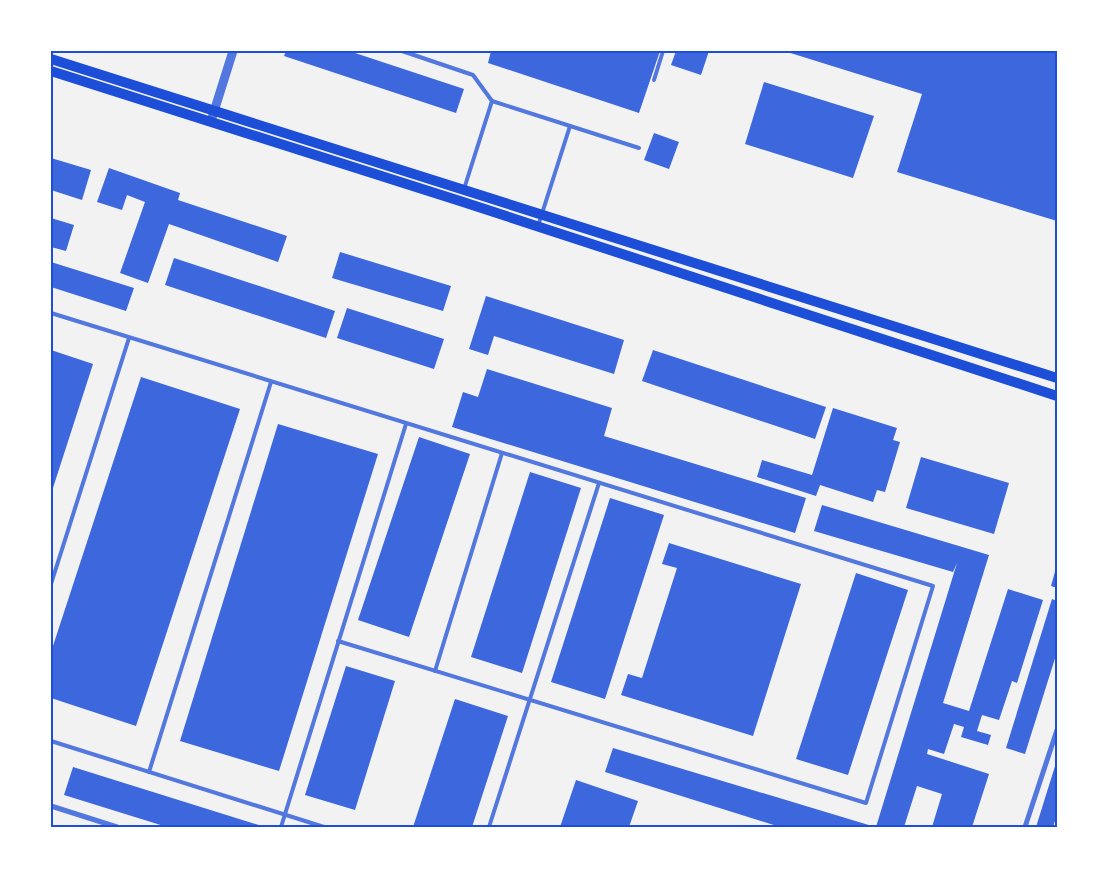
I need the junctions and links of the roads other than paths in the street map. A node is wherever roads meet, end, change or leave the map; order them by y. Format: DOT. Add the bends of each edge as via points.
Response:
graph roads {
  1 [pos="233,51"];
  2 [pos="402,51"];
  3 [pos="663,51"];
  4 [pos="51,59"];
  5 [pos="51,71"];
  6 [pos="654,80"];
  7 [pos="492,101"];
  8 [pos="212,116"];
  9 [pos="570,126"];
  10 [pos="639,148"];
  11 [pos="464,190"];
  12 [pos="460,201"];
  13 [pos="541,214"];
  14 [pos="538,226"];
  15 [pos="51,313"];
  16 [pos="129,338"];
  17 [pos="1057,378"];
  18 [pos="270,382"];
  19 [pos="1057,396"];
  20 [pos="406,424"];
  21 [pos="502,453"];
  22 [pos="599,483"];
  23 [pos="51,584"];
  24 [pos="338,641"];
  25 [pos="435,671"];
  26 [pos="530,700"];
  27 [pos="1057,730"];
  28 [pos="51,741"];
  29 [pos="149,772"];
  30 [pos="51,806"];
  31 [pos="284,814"];
  32 [pos="116,827"];
  33 [pos="280,827"];
  34 [pos="324,827"];
  35 [pos="489,827"];
  36 [pos="1025,827"];
  1 -- 8 [label="street"];
  2 -- 7 [label="lane" via="473,75"];
  3 -- 6 [label="lane"];
  4 -- 8 [label="main road"];
  5 -- 8 [label="main road"];
  7 -- 9 [label="lane"];
  7 -- 11 [label="lane"];
  8 -- 11 [label="main road"];
  8 -- 12 [label="main road"];
  9 -- 10 [label="lane"];
  9 -- 13 [label="lane"];
  11 -- 12 [label="lane"];
  11 -- 13 [label="main road"];
  12 -- 14 [label="main road"];
  13 -- 14 [label="lane"];
  13 -- 17 [label="main road"];
  14 -- 19 [label="main road"];
  15 -- 16 [label="lane"];
  16 -- 18 [label="lane"];
  16 -- 23 [label="lane"];
  18 -- 20 [label="lane"];
  18 -- 29 [label="lane"];
  20 -- 21 [label="lane"];
  20 -- 24 [label="lane"];
  21 -- 22 [label="lane"];
  21 -- 25 [label="lane"];
  22 -- 26 [label="lane"];
  22 -- 26 [label="lane" via="933,586 866,803"];
  24 -- 25 [label="lane"];
  24 -- 31 [label="lane"];
  25 -- 26 [label="lane"];
  26 -- 35 [label="lane"];
  27 -- 36 [label="street"];
  28 -- 29 [label="lane"];
  29 -- 31 [label="lane"];
  30 -- 32 [label="street"];
  31 -- 33 [label="lane"];
  31 -- 34 [label="lane"];
}
